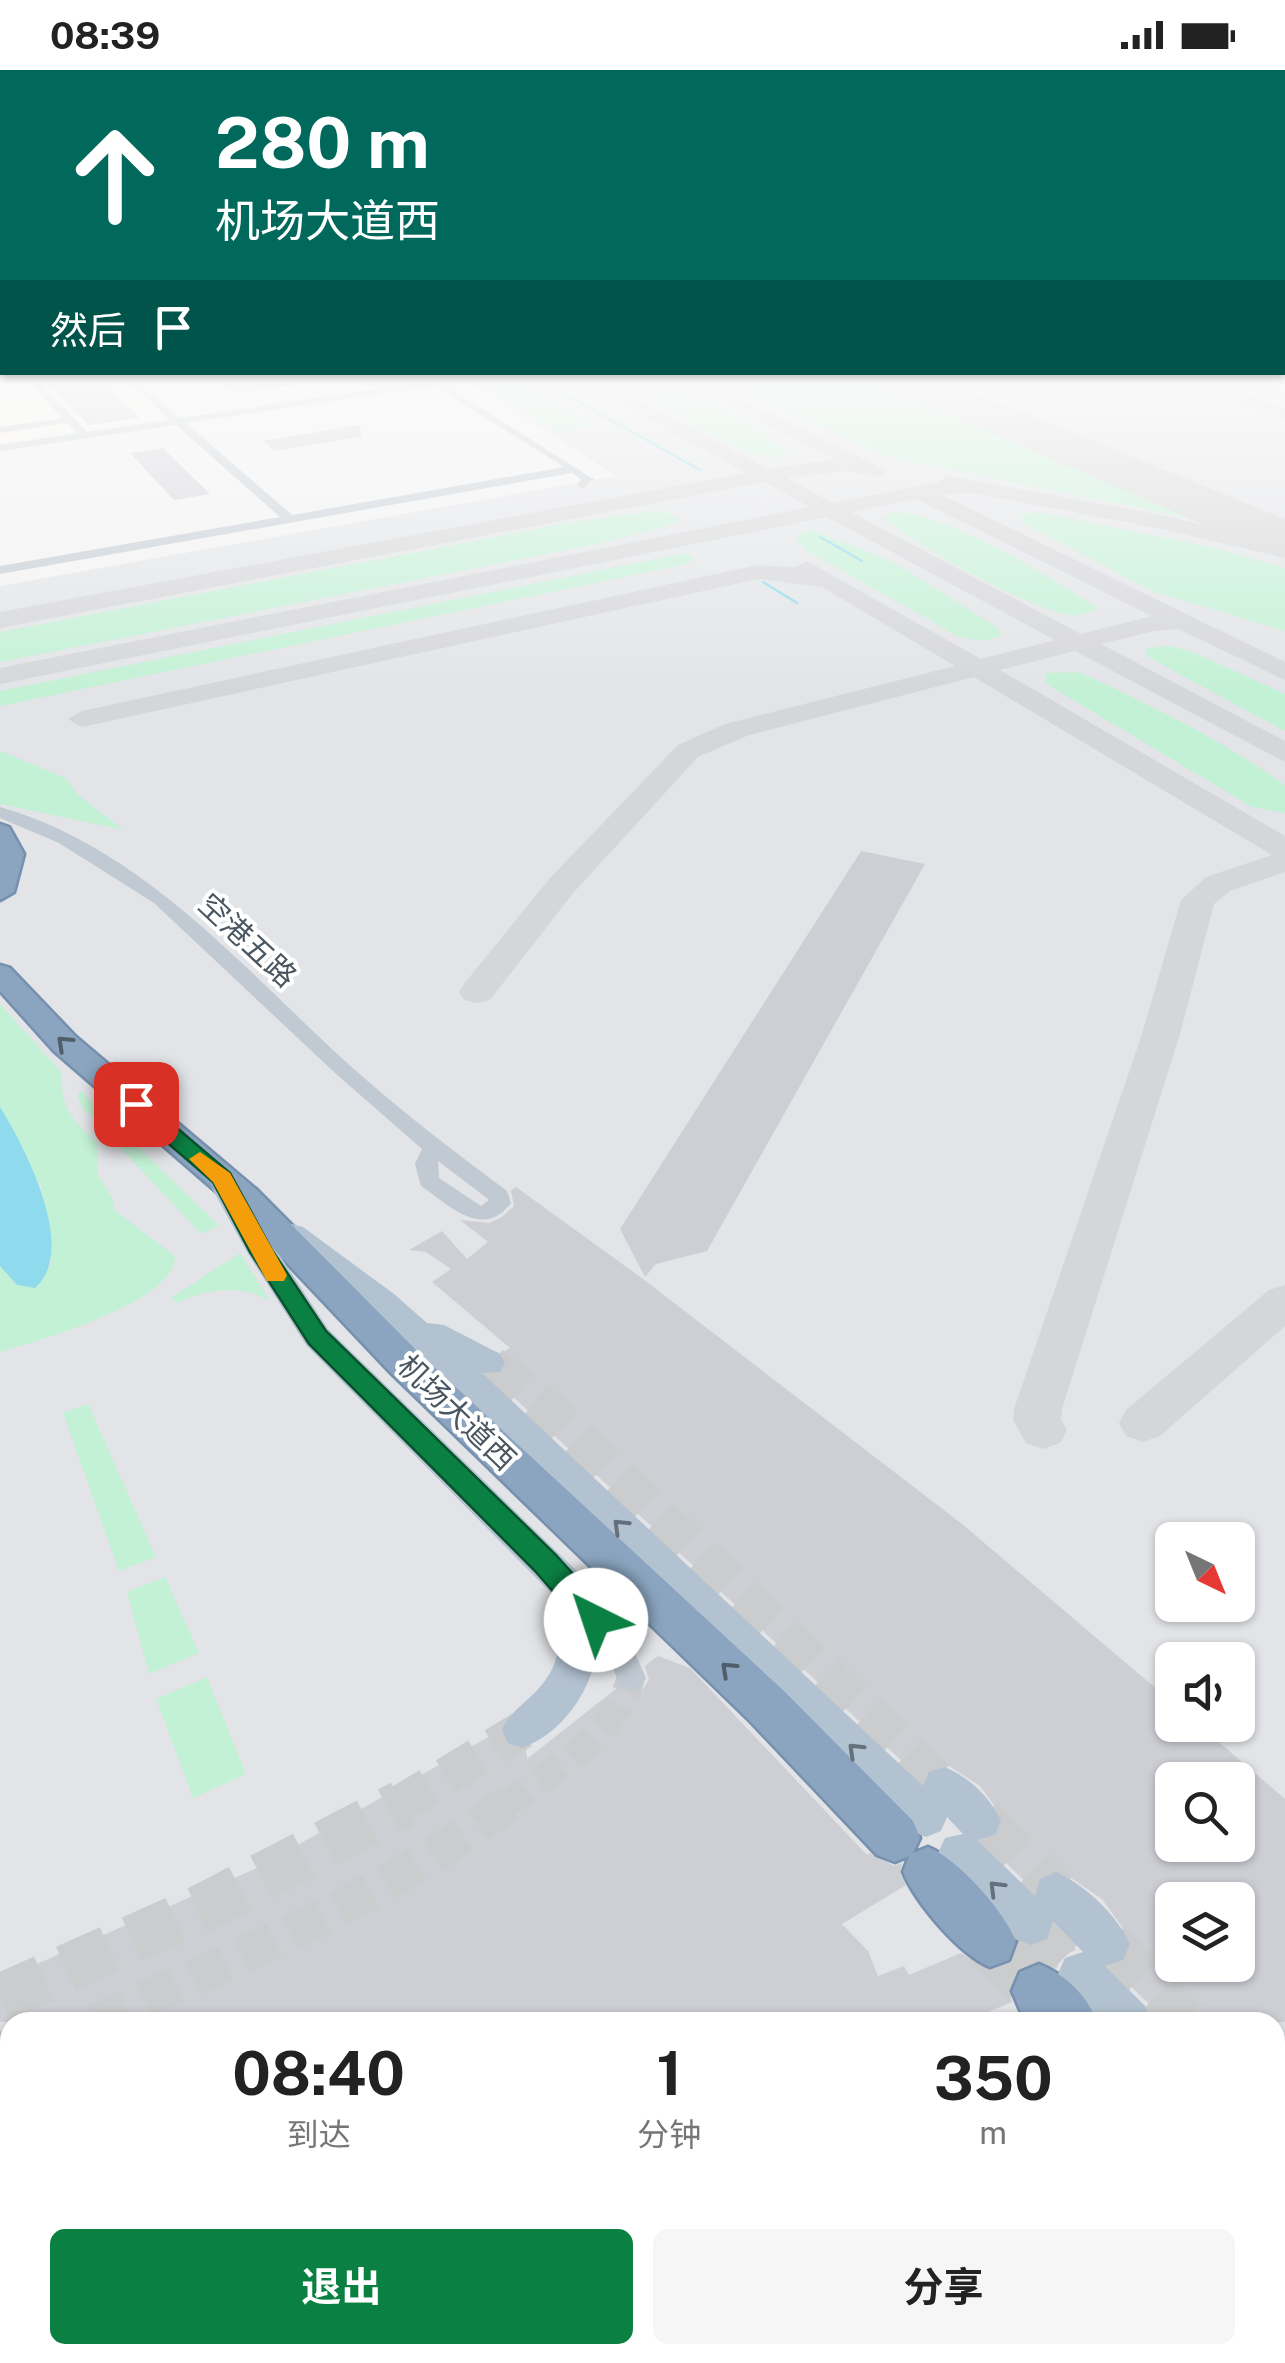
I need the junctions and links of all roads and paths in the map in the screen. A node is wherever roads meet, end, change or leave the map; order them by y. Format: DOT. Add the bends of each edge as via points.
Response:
graph roads {
  1 [pos="251,480"];
  2 [pos="511,480"];
  3 [pos="516,480"];
  4 [pos="294,518"];
  5 [pos="0,570"];
  6 [pos="0,812"];
  7 [pos="5,838"];
  8 [pos="0,892"];
  9 [pos="0,948"];
  10 [pos="7,983"];
  11 [pos="432,1146"];
  12 [pos="233,1188"];
  13 [pos="383,1302"];
  14 [pos="488,1363"];
  15 [pos="575,1593"];
  16 [pos="630,1678"];
  17 [pos="522,1730"];
  18 [pos="939,1831"];
  19 [pos="1026,1919"];
  20 [pos="1074,1983"];
  21 [pos="1115,2012"];
  1 -- 4 [label="street"];
  2 -- 4 [label="street"];
  3 -- 4 [label="street"];
  4 -- 5 [label="street"];
  6 -- 11 [label="street, 空港五路" via="65,839 160,899"];
  7 -- 8 [label="highway" via="14,858"];
  9 -- 10 [label="highway"];
  12 -- 10 [label="highway, 机场大道西, one-way" via="82,1060"];
  12 -- 13 [label="main road"];
  12 -- 15 [label="main road" via="262,1252 318,1337"];
  18 -- 12 [label="highway, 机场大道西, one-way" via="767,1706 405,1362"];
  13 -- 14 [label="main road"];
  18 -- 13 [label="main road, one-way"];
  15 -- 16 [label="street" via="618,1646"];
  15 -- 17 [label="main road" via="576,1672 555,1702"];
  19 -- 18 [label="highway, 机场大道西, one-way"];
  19 -- 20 [label="main road"];
  20 -- 21 [label="main road"];
}
